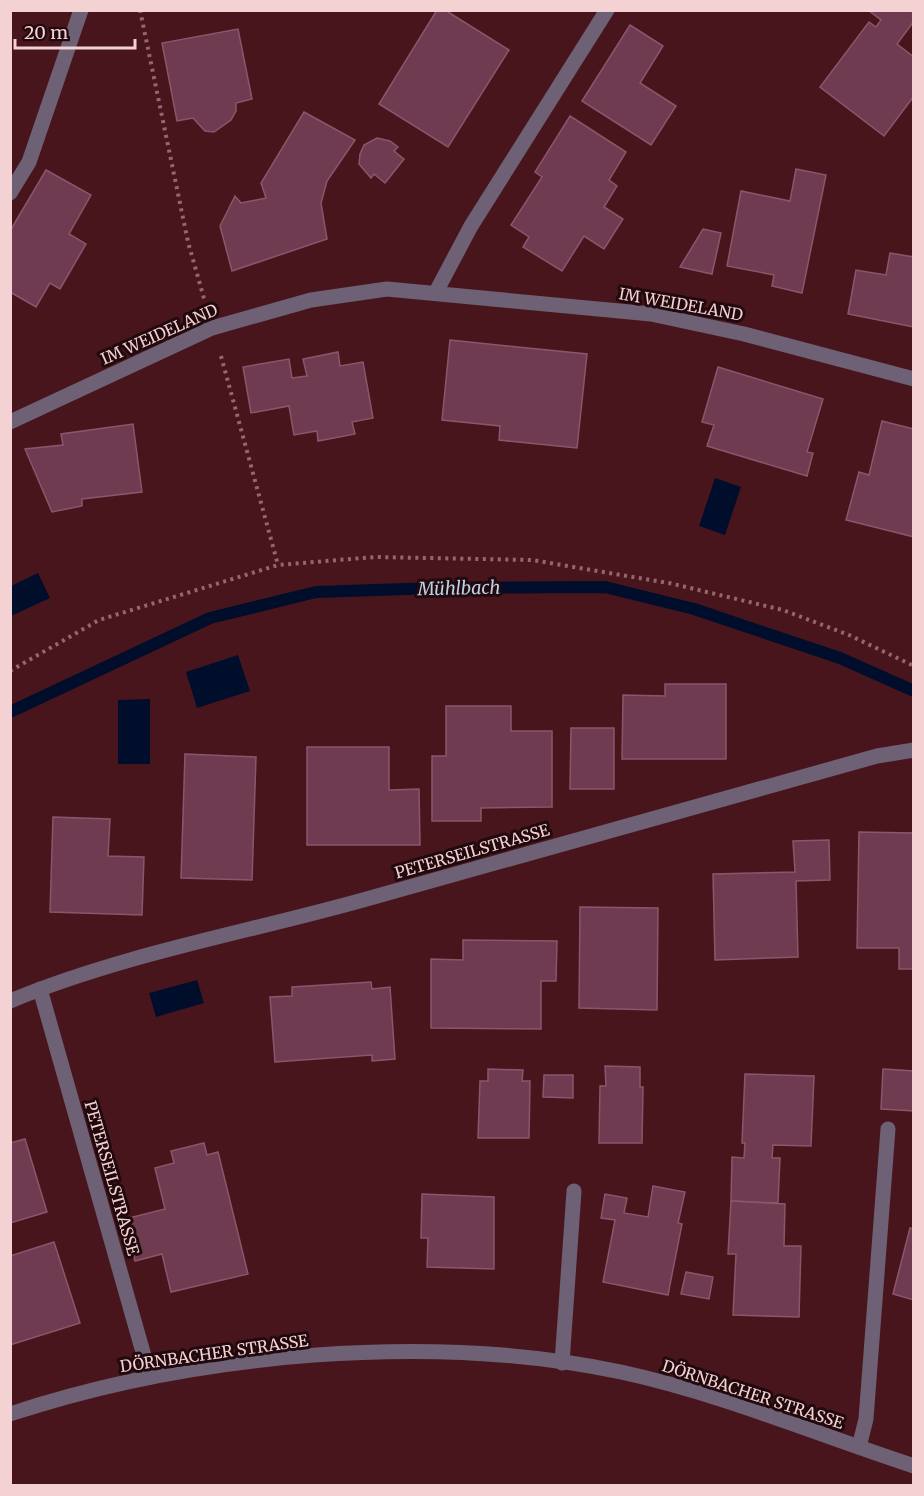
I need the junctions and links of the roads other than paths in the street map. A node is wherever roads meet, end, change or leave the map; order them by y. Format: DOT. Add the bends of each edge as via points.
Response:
graph roads {
  1 [pos="81,10"];
  2 [pos="607,10"];
  3 [pos="10,193"];
  4 [pos="436,292"];
  5 [pos="914,379"];
  6 [pos="10,422"];
  7 [pos="914,750"];
  8 [pos="40,989"];
  9 [pos="10,1001"];
  10 [pos="888,1129"];
  11 [pos="574,1191"];
  12 [pos="562,1363"];
  13 [pos="150,1377"];
  14 [pos="10,1414"];
  15 [pos="859,1447"];
  16 [pos="914,1466"];
  1 -- 3 [label="street" via="29,162"];
  2 -- 4 [label="street" via="471,226"];
  4 -- 5 [label="street, IM WEIDELAND" via="651,314"];
  4 -- 6 [label="street, IM WEIDELAND" via="387,289 311,300 212,328"];
  7 -- 8 [label="street, PETERSEILSTRASSE" via="877,756 362,901 149,955"];
  8 -- 9 [label="street, PETERSEILSTRASSE"];
  8 -- 13 [label="street, PETERSEILSTRASSE"];
  10 -- 15 [label="street" via="866,1419"];
  11 -- 12 [label="street"];
  12 -- 13 [label="street, DÖRNBACHER STRASSE" via="468,1354 372,1353 274,1359"];
  12 -- 15 [label="street, DÖRNBACHER STRASSE" via="669,1384"];
  13 -- 14 [label="street, DÖRNBACHER STRASSE" via="61,1397"];
  15 -- 16 [label="street, DÖRNBACHER STRASSE"];
}
